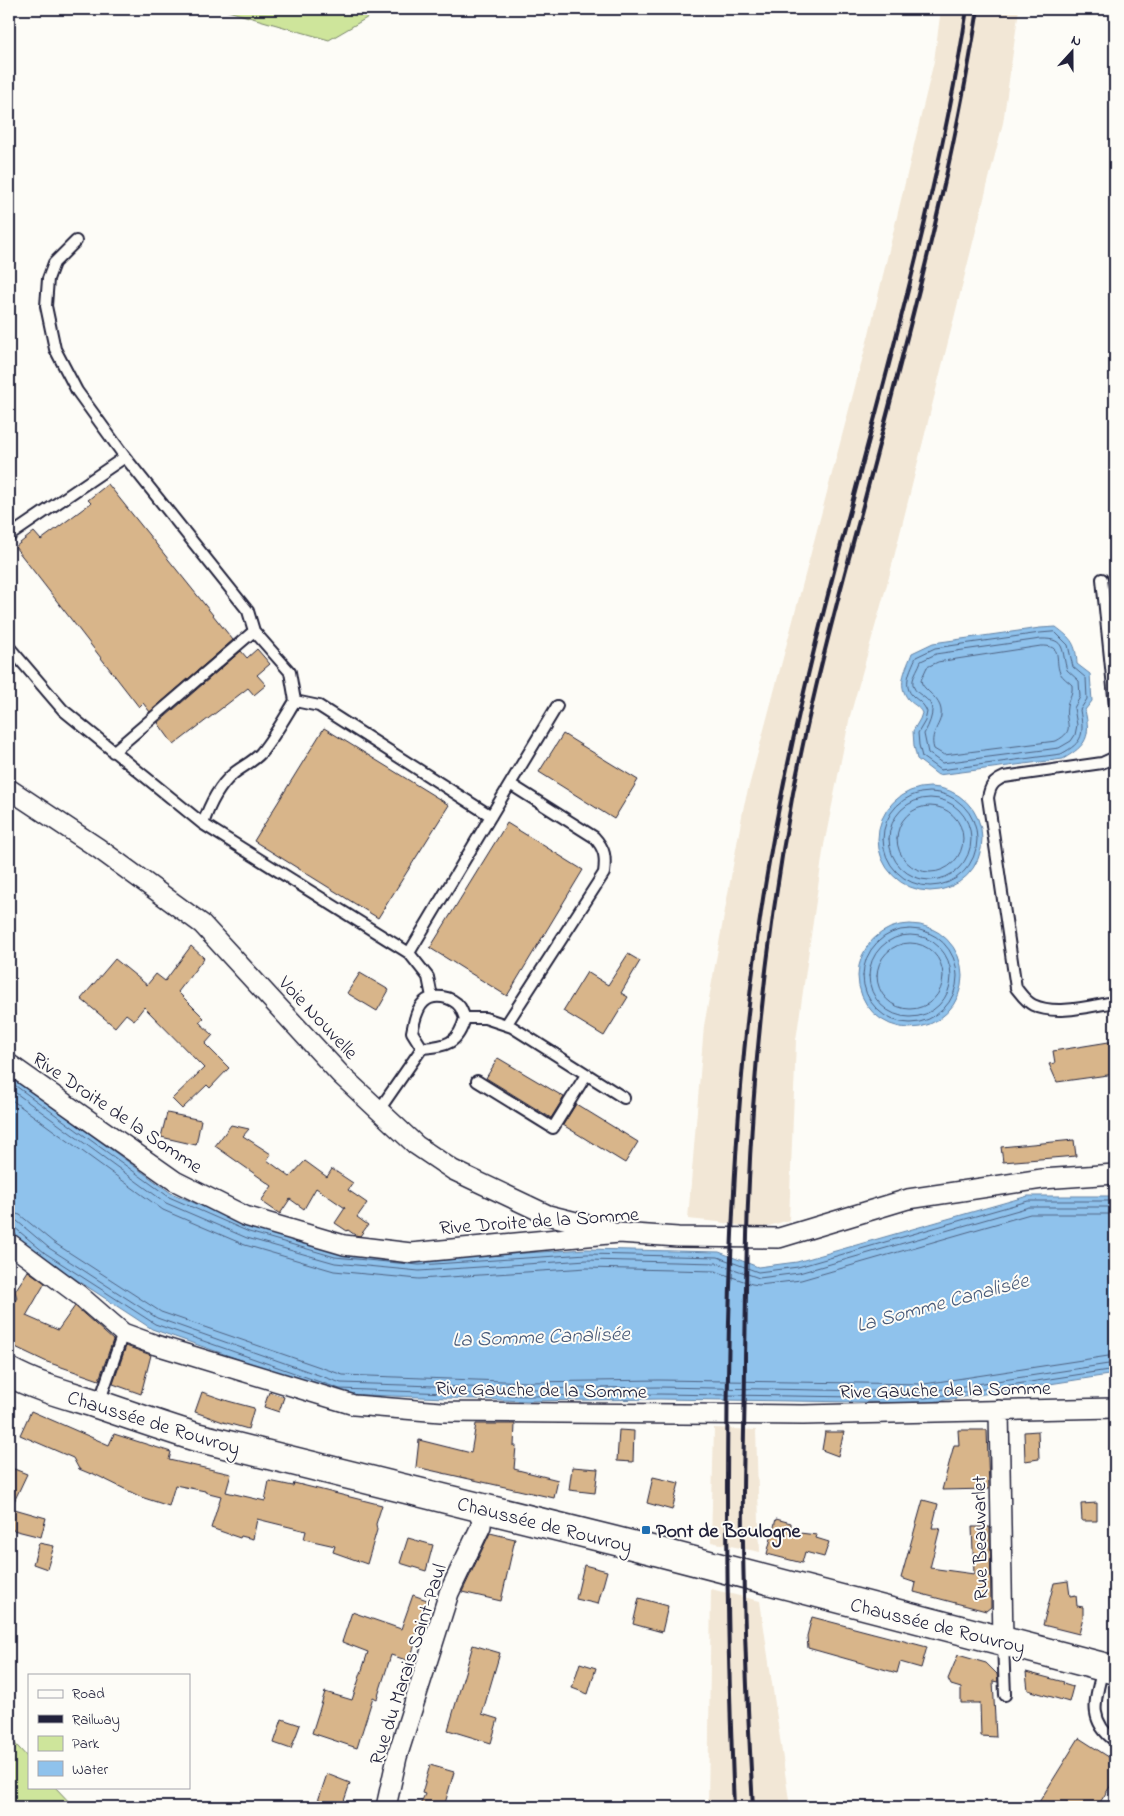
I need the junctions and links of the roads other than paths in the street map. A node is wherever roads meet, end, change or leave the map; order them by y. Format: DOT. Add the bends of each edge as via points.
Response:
graph roads {
  1 [pos="76,241"];
  2 [pos="125,457"];
  3 [pos="9,536"];
  4 [pos="1102,578"];
  5 [pos="254,631"];
  6 [pos="9,647"];
  7 [pos="294,701"];
  8 [pos="557,706"];
  9 [pos="1115,707"];
  10 [pos="114,752"];
  11 [pos="1115,757"];
  12 [pos="510,784"];
  13 [pos="9,789"];
  14 [pos="491,816"];
  15 [pos="203,824"];
  16 [pos="409,953"];
  17 [pos="432,997"];
  18 [pos="1115,1002"];
  19 [pos="465,1018"];
  20 [pos="506,1025"];
  21 [pos="422,1048"];
  22 [pos="9,1064"];
  23 [pos="586,1075"];
  24 [pos="477,1081"];
  25 [pos="624,1098"];
  26 [pos="379,1110"];
  27 [pos="1115,1174"];
  28 [pos="619,1233"];
  29 [pos="9,1243"];
  30 [pos="123,1333"];
  31 [pos="9,1372"];
  32 [pos="99,1405"];
  33 [pos="1115,1408"];
  34 [pos="998,1410"];
  35 [pos="482,1509"];
  36 [pos="1002,1642"];
  37 [pos="1109,1668"];
  38 [pos="1005,1695"];
  39 [pos="1115,1741"];
  40 [pos="386,1807"];
  1 -- 2 [label="lane" via="54,263 48,279 46,306 55,349 77,391"];
  2 -- 3 [label="lane"];
  2 -- 5 [label="lane" via="248,611"];
  4 -- 9 [label="lane"];
  5 -- 7 [label="lane" via="290,672"];
  5 -- 10 [label="lane"];
  6 -- 10 [label="lane" via="63,710"];
  7 -- 14 [label="lane" via="319,706"];
  7 -- 15 [label="lane" via="259,755 231,775 216,794"];
  8 -- 12 [label="lane"];
  10 -- 15 [label="lane"];
  11 -- 18 [label="lane" via="1102,764 1004,777 996,780 988,798 1016,988 1032,1005 1052,1011"];
  12 -- 14 [label="lane"];
  12 -- 20 [label="lane" via="594,837 606,858 604,873"];
  13 -- 26 [label="street, Voie Nouvelle" via="98,848 202,924 341,1075"];
  14 -- 16 [label="lane"];
  15 -- 16 [label="lane"];
  16 -- 17 [label="lane" via="428,977"];
  17 -- 19 [label="lane" via="446,997 459,1005"];
  17 -- 21 [label="lane" via="423,1003 414,1020 412,1032"];
  19 -- 20 [label="lane" via="485,1018"];
  19 -- 21 [label="lane" via="462,1030 453,1042"];
  20 -- 23 [label="lane"];
  21 -- 26 [label="lane"];
  22 -- 28 [label="street, Rive Droite de la Somme" via="175,1181 245,1216 344,1245 411,1253"];
  23 -- 24 [label="lane" via="553,1128"];
  23 -- 25 [label="lane"];
  26 -- 28 [label="street, Voie Nouvelle" via="416,1145 453,1170 548,1214"];
  27 -- 28 [label="street, Rive Droite de la Somme" via="1042,1179 908,1199 779,1238"];
  29 -- 30 [label="street, Rive Gauche de la Somme" via="79,1295"];
  30 -- 32 [label="lane"];
  30 -- 34 [label="street, Rive Gauche de la Somme" via="354,1405 441,1412 803,1415"];
  31 -- 32 [label="main road, Chaussée de Rouvroy" via="42,1388"];
  32 -- 35 [label="main road, Chaussée de Rouvroy" via="155,1425"];
  33 -- 34 [label="street, Rive Gauche de la Somme"];
  34 -- 36 [label="street, Rue Beauvarlet"];
  35 -- 36 [label="main road, Chaussée de Rouvroy"];
  35 -- 40 [label="street, Rue du Marais Saint-Paul" via="481,1526 449,1593 397,1757"];
  36 -- 37 [label="main road, Chaussée de Rouvroy"];
  36 -- 38 [label="lane, Rue Beauvarlet"];
  37 -- 39 [label="lane" via="1094,1705 1104,1733"];
}
